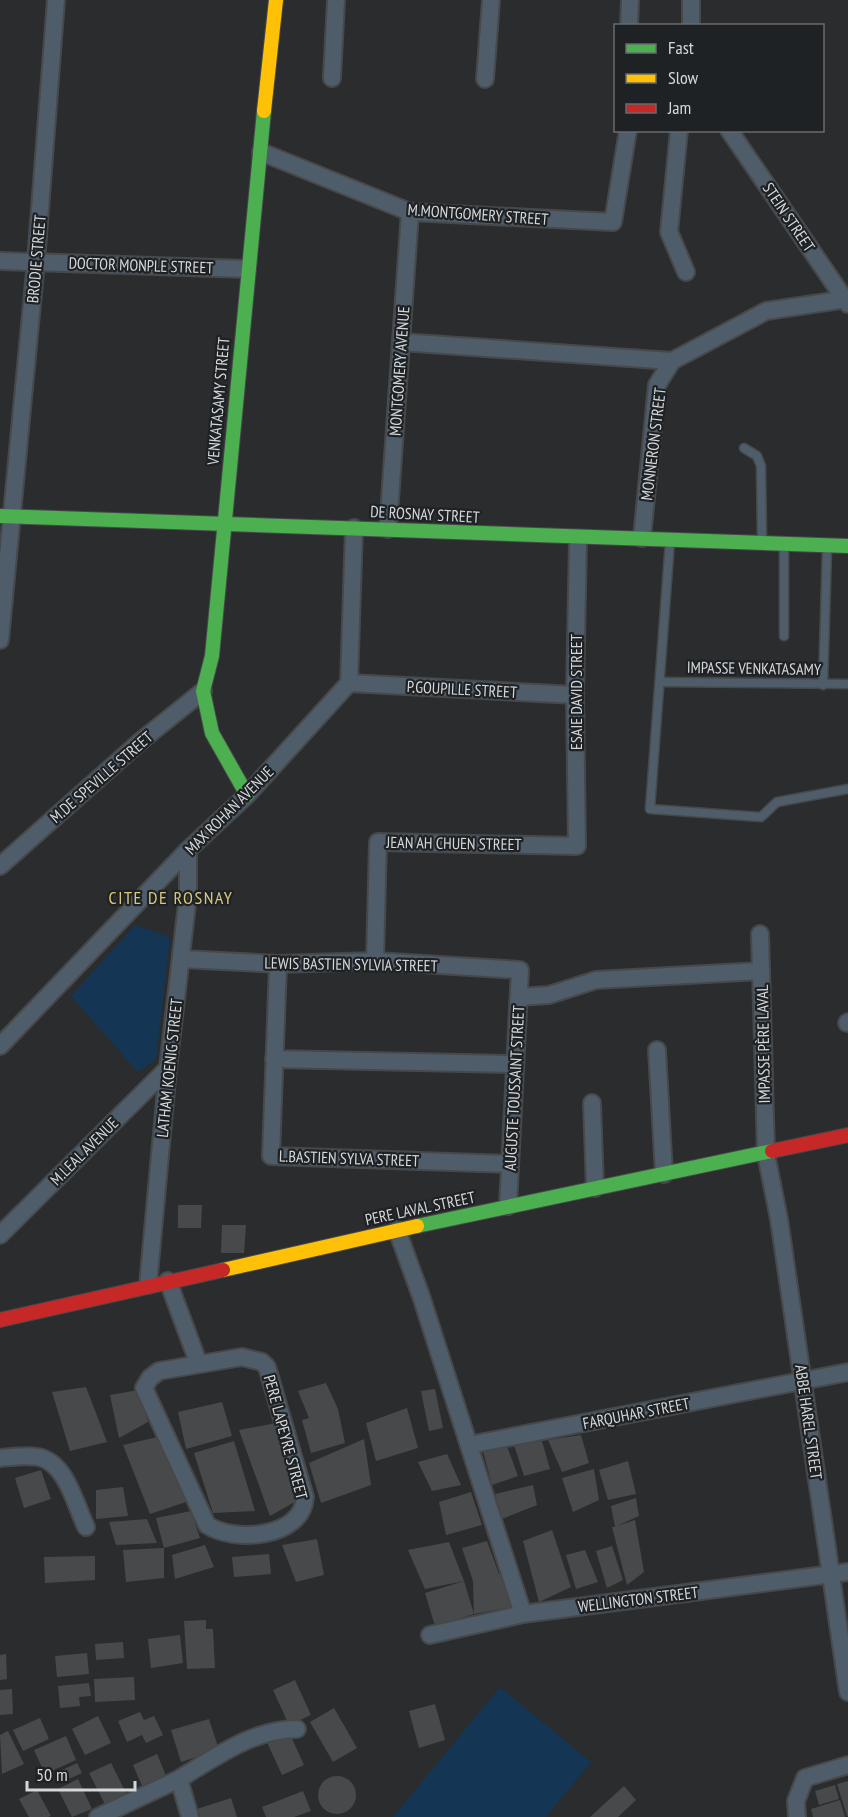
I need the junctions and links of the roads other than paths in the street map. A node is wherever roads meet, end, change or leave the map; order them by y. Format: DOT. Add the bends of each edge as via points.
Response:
graph roads {
  1 [pos="56,0"];
  2 [pos="276,0"];
  3 [pos="336,0"];
  4 [pos="491,0"];
  5 [pos="630,0"];
  6 [pos="691,0"];
  7 [pos="629,24"];
  8 [pos="691,24"];
  9 [pos="332,78"];
  10 [pos="485,79"];
  11 [pos="628,132"];
  12 [pos="679,132"];
  13 [pos="730,132"];
  14 [pos="261,152"];
  15 [pos="410,212"];
  16 [pos="0,261"];
  17 [pos="36,261"];
  18 [pos="247,269"];
  19 [pos="686,272"];
  20 [pos="847,301"];
  21 [pos="401,342"];
  22 [pos="672,361"];
  23 [pos="744,448"];
  24 [pos="5,516"];
  25 [pos="222,525"];
  26 [pos="354,528"];
  27 [pos="388,529"];
  28 [pos="642,538"];
  29 [pos="578,539"];
  30 [pos="670,539"];
  31 [pos="762,543"];
  32 [pos="784,544"];
  33 [pos="826,545"];
  34 [pos="848,546"];
  35 [pos="784,636"];
  36 [pos="0,640"];
  37 [pos="660,682"];
  38 [pos="349,683"];
  39 [pos="848,684"];
  40 [pos="823,685"];
  41 [pos="203,691"];
  42 [pos="575,694"];
  43 [pos="848,789"];
  44 [pos="248,795"];
  45 [pos="577,846"];
  46 [pos="188,850"];
  47 [pos="0,866"];
  48 [pos="760,934"];
  49 [pos="182,958"];
  50 [pos="375,961"];
  51 [pos="278,964"];
  52 [pos="520,970"];
  53 [pos="761,970"];
  54 [pos="519,997"];
  55 [pos="0,1046"];
  56 [pos="657,1050"];
  57 [pos="274,1059"];
  58 [pos="514,1064"];
  59 [pos="168,1068"];
  60 [pos="592,1103"];
  61 [pos="848,1135"];
  62 [pos="766,1154"];
  63 [pos="510,1164"];
  64 [pos="664,1174"];
  65 [pos="595,1188"];
  66 [pos="508,1206"];
  67 [pos="397,1230"];
  68 [pos="0,1235"];
  69 [pos="168,1281"];
  70 [pos="148,1285"];
  71 [pos="0,1320"];
  72 [pos="198,1362"];
  73 [pos="848,1372"];
  74 [pos="802,1380"];
  75 [pos="469,1445"];
  76 [pos="0,1458"];
  77 [pos="86,1527"];
  78 [pos="848,1572"];
  79 [pos="831,1574"];
  80 [pos="523,1614"];
  81 [pos="430,1635"];
  82 [pos="848,1692"];
  83 [pos="297,1729"];
  84 [pos="848,1765"];
  85 [pos="179,1779"];
  86 [pos="98,1817"];
  87 [pos="190,1817"];
  88 [pos="797,1817"];
  1 -- 17 [label="street, BRODIE STREET"];
  2 -- 14 [label="street, VENKATASAMY STREET"];
  3 -- 9 [label="street"];
  4 -- 10 [label="street"];
  5 -- 7 [label="street"];
  6 -- 8 [label="street"];
  11 -- 15 [label="street, M.MONTGOMERY STREET" via="613,222"];
  12 -- 19 [label="street" via="669,232"];
  13 -- 20 [label="street, STEIN STREET"];
  14 -- 15 [label="street, M.MONTGOMERY STREET"];
  14 -- 18 [label="street, VENKATASAMY STREET"];
  15 -- 21 [label="street, MONTGOMERY AVENUE"];
  16 -- 17 [label="street, DOCTOR MONPLE STREET"];
  17 -- 18 [label="street, DOCTOR MONPLE STREET"];
  17 -- 24 [label="street, BRODIE STREET"];
  18 -- 25 [label="street, VENKATASAMY STREET"];
  20 -- 22 [label="street" via="766,311"];
  21 -- 22 [label="street"];
  21 -- 27 [label="street, MONTGOMERY AVENUE"];
  22 -- 28 [label="street, MONNERON STREET" via="657,385"];
  23 -- 31 [label="lane" via="757,456 761,466"];
  24 -- 25 [label="street, DE ROSNAY STREET"];
  24 -- 36 [label="street, BRODIE STREET"];
  25 -- 26 [label="street, DE ROSNAY STREET"];
  25 -- 41 [label="street, VENKATASAMY STREET" via="212,656"];
  26 -- 27 [label="street, DE ROSNAY STREET"];
  26 -- 38 [label="street"];
  27 -- 29 [label="street, DE ROSNAY STREET"];
  28 -- 29 [label="street, DE ROSNAY STREET"];
  28 -- 30 [label="street, DE ROSNAY STREET"];
  29 -- 42 [label="street, ESAIE DAVID STREET"];
  30 -- 31 [label="street, DE ROSNAY STREET"];
  30 -- 37 [label="lane"];
  31 -- 32 [label="street, DE ROSNAY STREET"];
  32 -- 33 [label="street, DE ROSNAY STREET"];
  32 -- 35 [label="lane"];
  33 -- 34 [label="street, DE ROSNAY STREET"];
  33 -- 40 [label="lane"];
  37 -- 40 [label="lane, IMPASSE VENKATASAMY"];
  37 -- 43 [label="lane" via="650,809 761,817 777,802"];
  38 -- 42 [label="street, P.GOUPILLE STREET"];
  38 -- 44 [label="street, MAX ROHAN AVENUE"];
  39 -- 40 [label="lane, IMPASSE VENKATASAMY"];
  41 -- 44 [label="street, VENKATASAMY STREET" via="212,733"];
  41 -- 47 [label="street, M.DE SPEVILLE STREET"];
  42 -- 45 [label="street, ESAIE DAVID STREET"];
  44 -- 46 [label="street, MAX ROHAN AVENUE"];
  45 -- 50 [label="street, JEAN AH CHUEN STREET" via="378,842"];
  46 -- 49 [label="street, LATHAM KOENIG STREET"];
  46 -- 55 [label="street, MAX ROHAN AVENUE"];
  48 -- 53 [label="street, IMPASSE PÈRE LAVAL"];
  49 -- 51 [label="street, LEWIS BASTIEN SYLVIA STREET"];
  49 -- 59 [label="street, LATHAM KOENIG STREET"];
  50 -- 51 [label="street, LEWIS BASTIEN SYLVIA STREET"];
  50 -- 52 [label="street, LEWIS BASTIEN SYLVIA STREET"];
  51 -- 57 [label="street, L.BASTIEN SYLVA STREET"];
  52 -- 54 [label="street, AUGUSTE TOUSSAINT STREET"];
  53 -- 54 [label="street" via="596,980 549,995"];
  53 -- 62 [label="street, IMPASSE PÈRE LAVAL"];
  54 -- 58 [label="street, AUGUSTE TOUSSAINT STREET"];
  56 -- 64 [label="street"];
  57 -- 58 [label="street"];
  57 -- 63 [label="street, L.BASTIEN SYLVA STREET" via="271,1156"];
  58 -- 63 [label="street, AUGUSTE TOUSSAINT STREET"];
  59 -- 68 [label="street, M.LEAL AVENUE"];
  59 -- 70 [label="street, LATHAM KOENIG STREET"];
  60 -- 65 [label="street"];
  61 -- 62 [label="street, PERE LAVAL STREET"];
  62 -- 64 [label="street, PERE LAVAL STREET"];
  62 -- 74 [label="street, ABBE HAREL STREET"];
  63 -- 66 [label="street, AUGUSTE TOUSSAINT STREET"];
  64 -- 65 [label="street, PERE LAVAL STREET"];
  65 -- 66 [label="street, PERE LAVAL STREET"];
  66 -- 67 [label="street, PERE LAVAL STREET"];
  67 -- 69 [label="street, PERE LAVAL STREET"];
  67 -- 75 [label="street"];
  69 -- 70 [label="street, PERE LAVAL STREET"];
  69 -- 72 [label="street"];
  70 -- 71 [label="street, PERE LAVAL STREET"];
  72 -- 72 [label="street, PERE LAPEYRE STREET" via="159,1371 144,1388 202,1516 214,1530 233,1535 282,1530 300,1515 305,1497 267,1367 242,1357"];
  73 -- 74 [label="street, FARQUHAR STREET"];
  74 -- 75 [label="street, FARQUHAR STREET"];
  74 -- 79 [label="street, ABBE HAREL STREET"];
  75 -- 80 [label="street"];
  76 -- 77 [label="street" via="36,1456 50,1460 59,1468"];
  78 -- 79 [label="street, WELLINGTON STREET"];
  79 -- 80 [label="street, WELLINGTON STREET"];
  79 -- 82 [label="street, ABBE HAREL STREET"];
  80 -- 81 [label="street, WELLINGTON STREET"];
  83 -- 85 [label="street" via="276,1729 239,1743"];
  84 -- 88 [label="street" via="806,1778 796,1802"];
  85 -- 86 [label="street"];
  85 -- 87 [label="street"];
}
